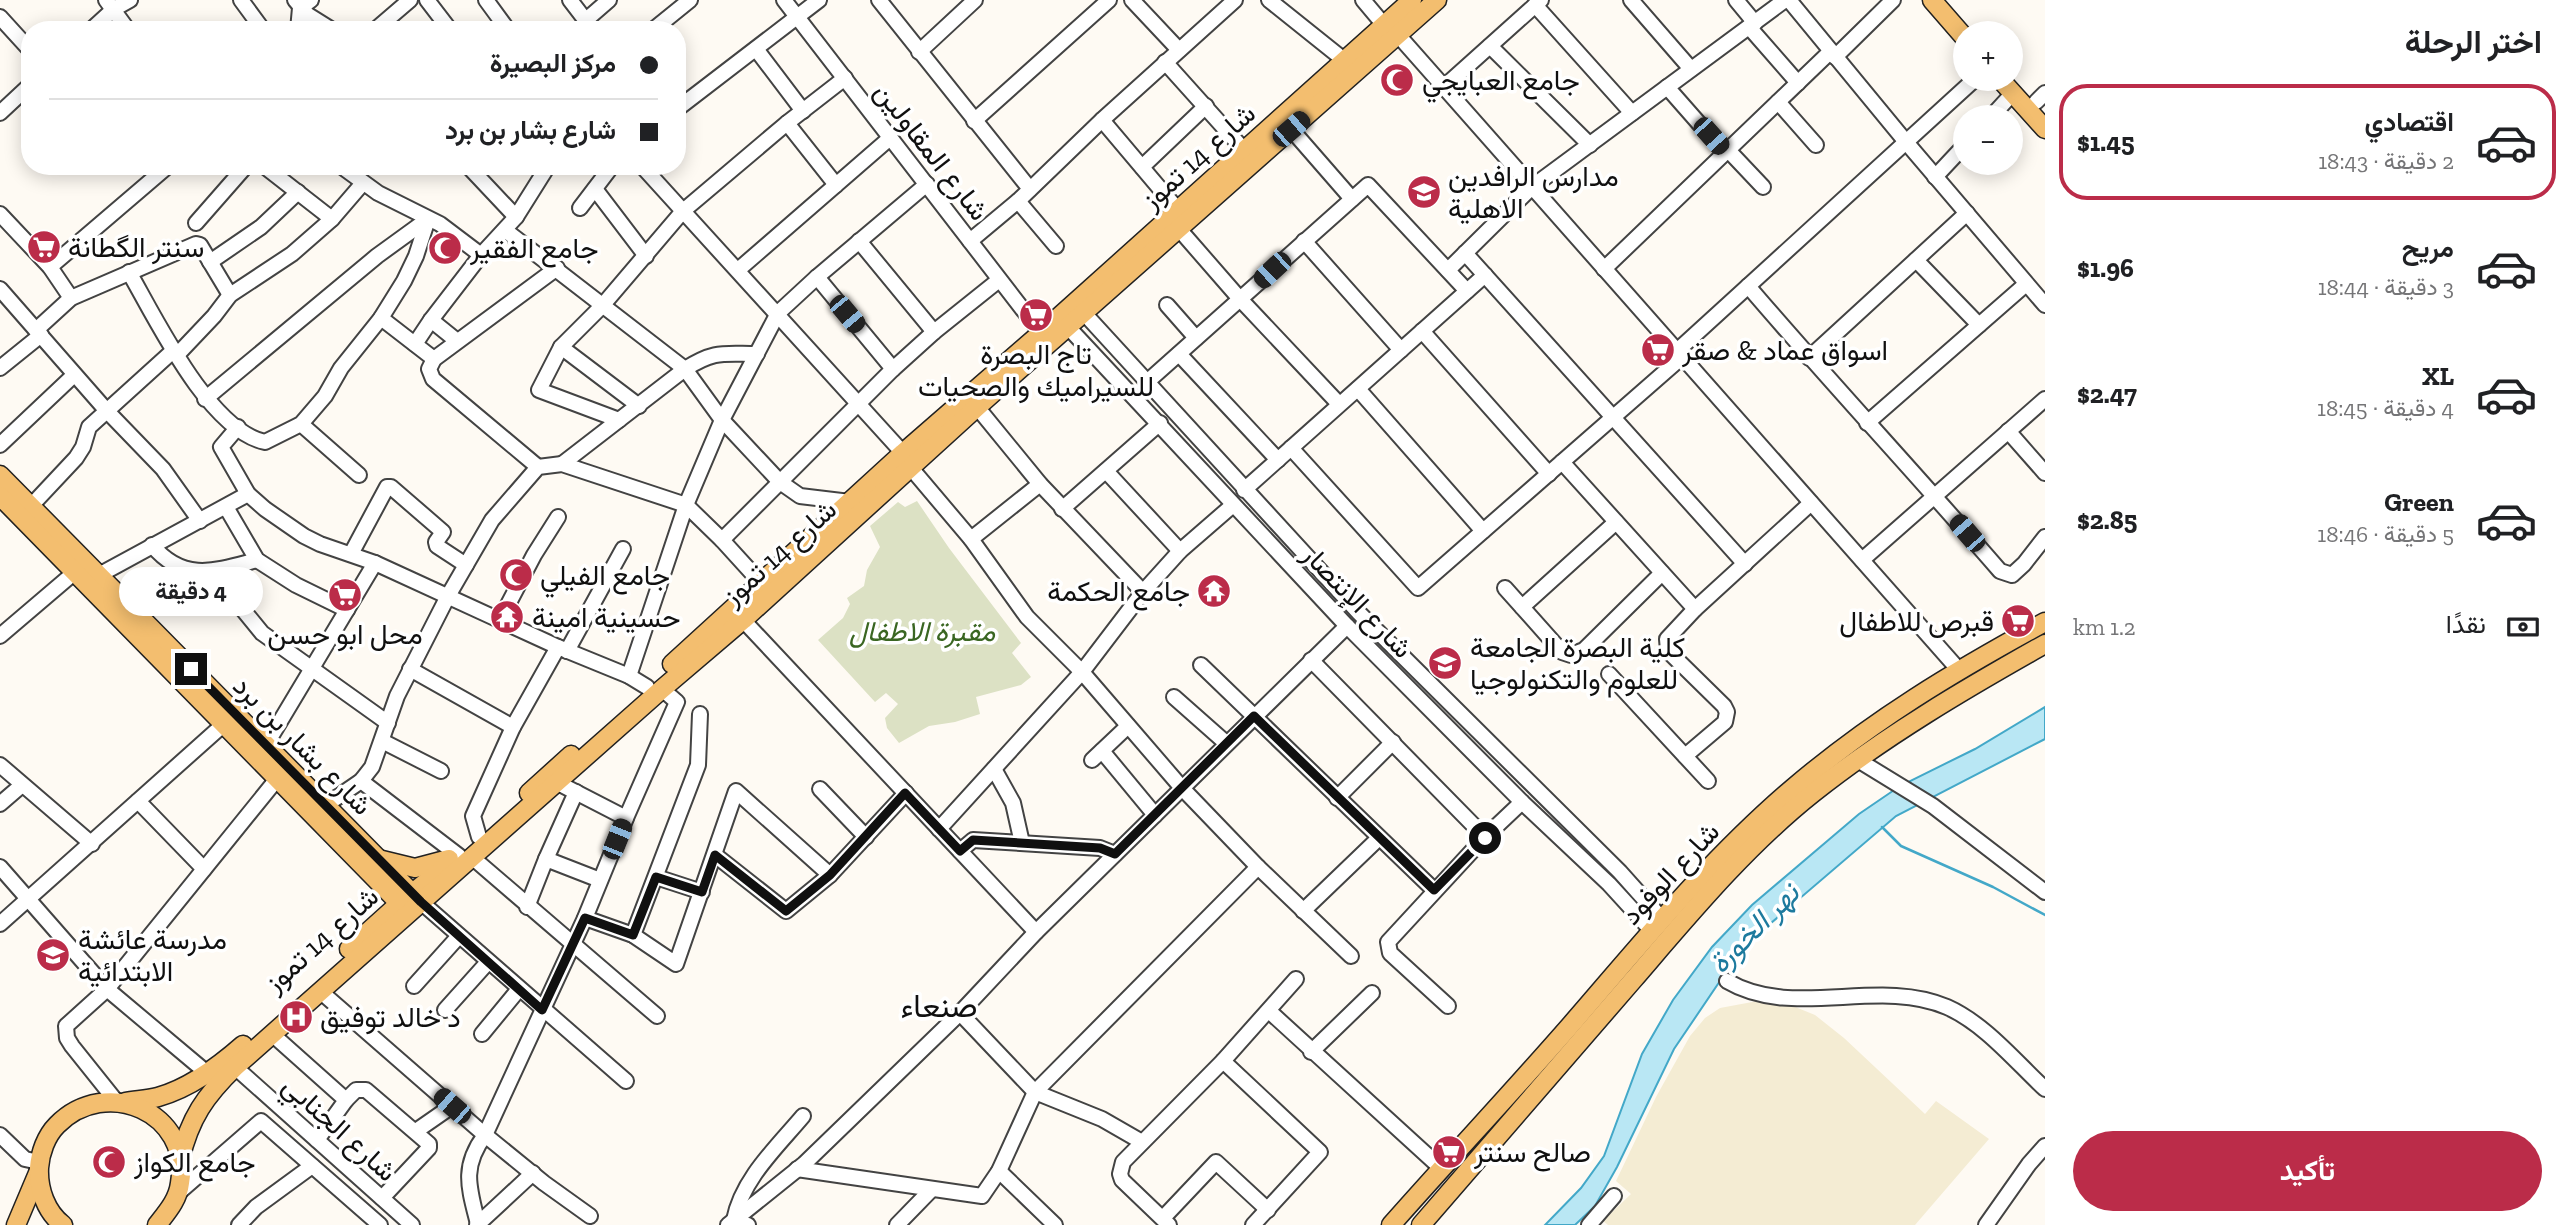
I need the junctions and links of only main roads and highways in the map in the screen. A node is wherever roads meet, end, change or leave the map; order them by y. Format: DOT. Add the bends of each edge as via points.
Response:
graph roads {
  1 [pos="1412,0"];
  2 [pos="1437,0"];
  3 [pos="1932,0"];
  4 [pos="1947,0"];
  5 [pos="1965,21"];
  6 [pos="1953,24"];
  7 [pos="1391,30"];
  8 [pos="2023,84"];
  9 [pos="2011,91"];
  10 [pos="2042,102"];
  11 [pos="2045,129"];
  12 [pos="907,461"];
  13 [pos="0,475"];
  14 [pos="0,496"];
  15 [pos="2045,622"];
  16 [pos="2045,644"];
  17 [pos="655,688"];
  18 [pos="466,857"];
  19 [pos="374,866"];
  20 [pos="410,903"];
  21 [pos="374,925"];
  22 [pos="120,1102"];
  23 [pos="180,1159"];
  24 [pos="39,1167"];
  25 [pos="16,1225"];
  26 [pos="63,1225"];
  27 [pos="158,1225"];
  28 [pos="1391,1225"];
  29 [pos="1421,1225"];
  1 -- 7 [label="main road, شارع 14 تموز"];
  2 -- 7 [label="main road, شارع 14 تموز"];
  3 -- 6 [label="main road"];
  4 -- 5 [label="main road"];
  7 -- 12 [label="main road, شارع 14 تموز" via="1291,129 1179,229 977,407"];
  7 -- 12 [label="main road, شارع 14 تموز" via="1344,60 1041,333"];
  8 -- 10 [label="main road"];
  9 -- 11 [label="main road"];
  12 -- 17 [label="main road, شارع 14 تموز" via="743,620"];
  12 -- 17 [label="main road, شارع 14 تموز" via="850,502"];
  13 -- 19 [label="main road, شارع بشار بن برد" via="326,805"];
  14 -- 19 [label="main road, شارع بشار بن برد" via="277,779"];
  15 -- 28 [label="main road, شارع الوفود" via="1958,669 1884,717 1792,788 1729,845"];
  16 -- 29 [label="main road, شارع الوفود" via="1883,741 1813,794 1738,863"];
  17 -- 18 [label="main road, شارع 14 تموز" via="558,783"];
  17 -- 18 [label="main road, شارع 14 تموز" via="479,837"];
  18 -- 19 [label="main road" via="415,868"];
  18 -- 20 [label="main road, شارع 14 تموز"];
  19 -- 20 [label="main road, شارع بشار بن برد"];
  19 -- 21 [label="main road" via="379,888"];
  20 -- 21 [label="main road, شارع 14 تموز"];
  20 -- 23 [label="main road, شارع 14 تموز" via="207,1096 187,1133"];
  21 -- 22 [label="main road, شارع 14 تموز" via="207,1073 157,1097"];
  22 -- 23 [label="main road" via="155,1117 175,1143"];
  22 -- 24 [label="main road, شارع 14 تموز" via="98,1102 65,1116 48,1137"];
  23 -- 27 [label="main road, شارع 14 تموز" via="177,1194"];
  24 -- 25 [label="main road"];
  24 -- 26 [label="main road" via="46,1205"];
}
